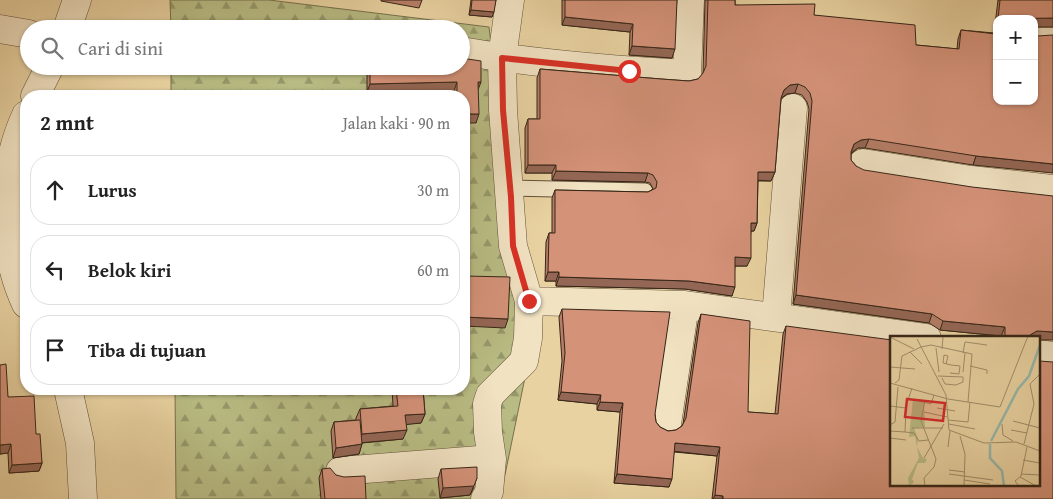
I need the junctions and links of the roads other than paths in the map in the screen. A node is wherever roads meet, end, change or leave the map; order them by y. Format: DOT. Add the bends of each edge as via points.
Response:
graph roads {
  1 [pos="77,0"];
  2 [pos="510,0"];
  3 [pos="690,0"];
  4 [pos="70,20"];
  5 [pos="0,29"];
  6 [pos="20,32"];
  7 [pos="1038,35"];
  8 [pos="1053,35"];
  9 [pos="470,53"];
  10 [pos="502,58"];
  11 [pos="46,75"];
  12 [pos="38,90"];
  13 [pos="793,108"];
  14 [pos="20,127"];
  15 [pos="863,163"];
  16 [pos="510,188"];
  17 [pos="1053,189"];
  18 [pos="645,192"];
  19 [pos="2,239"];
  20 [pos="20,291"];
  21 [pos="529,301"];
  22 [pos="685,305"];
  23 [pos="776,316"];
  24 [pos="913,336"];
  25 [pos="1040,354"];
  26 [pos="1053,356"];
  27 [pos="69,395"];
  28 [pos="666,424"];
  29 [pos="492,459"];
  30 [pos="340,471"];
  31 [pos="83,499"];
  32 [pos="485,499"];
  1 -- 4 [label="street"];
  2 -- 10 [label="street"];
  3 -- 10 [label="street" via="687,74"];
  5 -- 6 [label="street"];
  7 -- 8 [label="lane"];
  9 -- 10 [label="street"];
  10 -- 16 [label="street" via="503,119"];
  11 -- 12 [label="street"];
  13 -- 23 [label="street"];
  14 -- 19 [label="street" via="7,166"];
  15 -- 17 [label="street"];
  16 -- 18 [label="lane"];
  16 -- 21 [label="street" via="513,246"];
  19 -- 20 [label="street" via="9,268"];
  21 -- 22 [label="street"];
  21 -- 29 [label="street" via="524,361 490,395"];
  22 -- 23 [label="street"];
  22 -- 28 [label="street"];
  23 -- 24 [label="street"];
  25 -- 26 [label="street"];
  27 -- 31 [label="street" via="80,444"];
  29 -- 30 [label="street"];
  29 -- 32 [label="street" via="489,492"];
}
